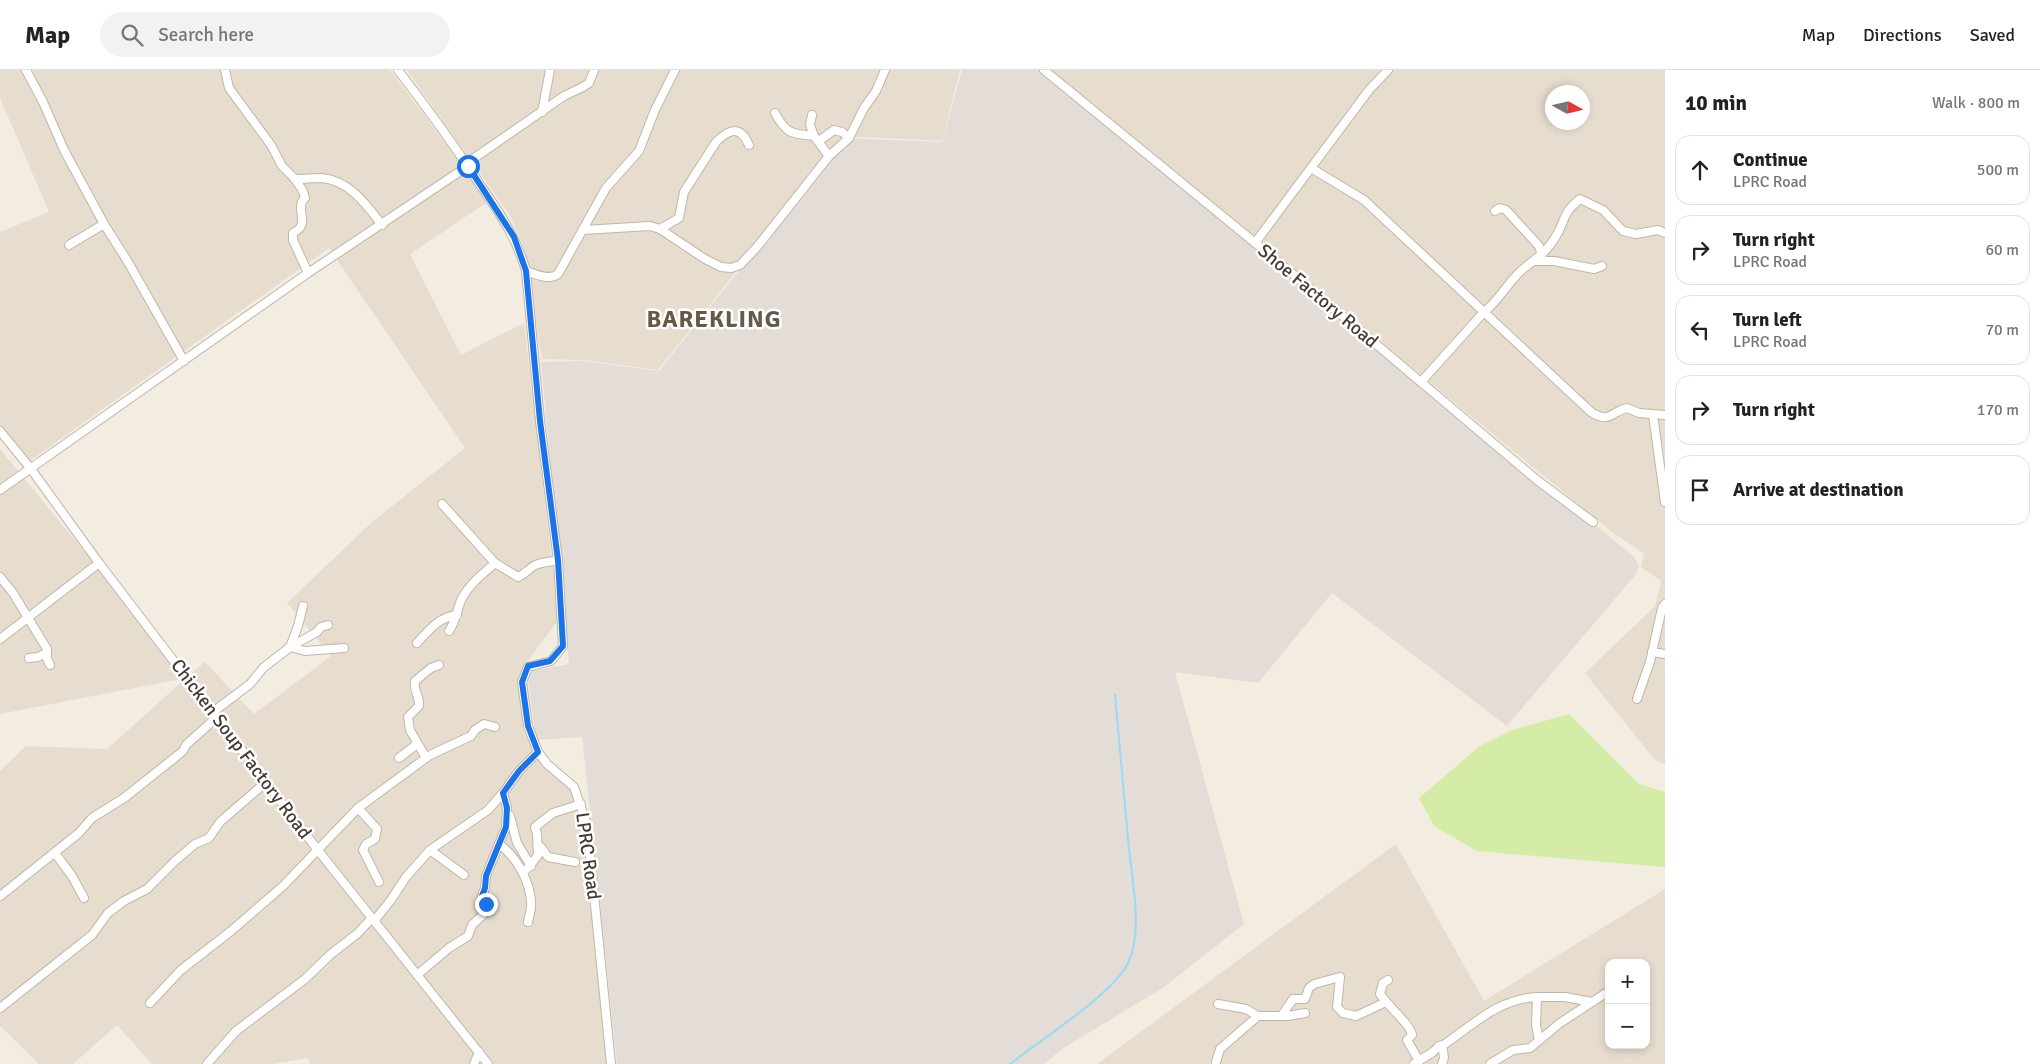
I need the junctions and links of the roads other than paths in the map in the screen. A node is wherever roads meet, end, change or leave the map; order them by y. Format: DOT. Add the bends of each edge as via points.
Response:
graph roads {
  1 [pos="26,70"];
  2 [pos="225,70"];
  3 [pos="398,70"];
  4 [pos="550,70"];
  5 [pos="594,70"];
  6 [pos="675,70"];
  7 [pos="885,70"];
  8 [pos="1044,70"];
  9 [pos="1388,70"];
  10 [pos="542,112"];
  11 [pos="775,113"];
  12 [pos="812,115"];
  13 [pos="816,138"];
  14 [pos="849,138"];
  15 [pos="749,145"];
  16 [pos="829,156"];
  17 [pos="468,164"];
  18 [pos="1311,168"];
  19 [pos="295,179"];
  20 [pos="1495,211"];
  21 [pos="104,224"];
  22 [pos="382,224"];
  23 [pos="660,229"];
  24 [pos="583,230"];
  25 [pos="1665,233"];
  26 [pos="1256,243"];
  27 [pos="69,244"];
  28 [pos="1539,258"];
  29 [pos="1602,266"];
  30 [pos="526,271"];
  31 [pos="308,274"];
  32 [pos="1483,313"];
  33 [pos="184,360"];
  34 [pos="1421,382"];
  35 [pos="1654,415"];
  36 [pos="1665,415"];
  37 [pos="0,431"];
  38 [pos="31,469"];
  39 [pos="0,490"];
  40 [pos="1665,502"];
  41 [pos="442,504"];
  42 [pos="1592,522"];
  43 [pos="558,560"];
  44 [pos="99,563"];
  45 [pos="495,563"];
  46 [pos="0,577"];
  47 [pos="1665,604"];
  48 [pos="303,606"];
  49 [pos="457,615"];
  50 [pos="29,617"];
  51 [pos="328,625"];
  52 [pos="449,631"];
  53 [pos="0,639"];
  54 [pos="417,643"];
  55 [pos="290,647"];
  56 [pos="344,648"];
  57 [pos="1652,652"];
  58 [pos="46,654"];
  59 [pos="1665,654"];
  60 [pos="30,658"];
  61 [pos="439,665"];
  62 [pos="50,666"];
  63 [pos="1637,699"];
  64 [pos="215,714"];
  65 [pos="495,727"];
  66 [pos="418,744"];
  67 [pos="538,752"];
  68 [pos="400,758"];
  69 [pos="426,758"];
  70 [pos="266,782"];
  71 [pos="504,796"];
  72 [pos="581,804"];
  73 [pos="358,808"];
  74 [pos="499,844"];
  75 [pos="538,847"];
  76 [pos="317,850"];
  77 [pos="430,850"];
  78 [pos="55,852"];
  79 [pos="574,862"];
  80 [pos="531,866"];
  81 [pos="523,872"];
  82 [pos="464,875"];
  83 [pos="379,882"];
  84 [pos="0,896"];
  85 [pos="84,898"];
  86 [pos="373,919"];
  87 [pos="528,922"];
  88 [pos="417,975"];
  89 [pos="1388,980"];
  90 [pos="1605,994"];
  91 [pos="1537,997"];
  92 [pos="1386,1002"];
  93 [pos="1592,1002"];
  94 [pos="150,1003"];
  95 [pos="1218,1004"];
  96 [pos="0,1008"];
  97 [pos="1305,1013"];
  98 [pos="1282,1015"];
  99 [pos="1258,1016"];
  100 [pos="1539,1040"];
  101 [pos="1439,1046"];
  102 [pos="479,1052"];
  103 [pos="1216,1062"];
  104 [pos="1416,1062"];
  105 [pos="207,1064"];
  106 [pos="474,1064"];
  107 [pos="488,1064"];
  108 [pos="611,1064"];
  109 [pos="1442,1064"];
  110 [pos="1490,1064"];
  1 -- 21 [label="street"];
  2 -- 19 [label="street" via="229,88 271,145 282,166"];
  3 -- 17 [label="street, LPRC Road"];
  4 -- 10 [label="street"];
  5 -- 10 [label="street" via="589,83 583,88 564,96"];
  6 -- 24 [label="street" via="639,151 606,188"];
  7 -- 14 [label="street"];
  8 -- 26 [label="street, Shoe Factory Road"];
  9 -- 18 [label="street" via="1369,90"];
  10 -- 17 [label="street"];
  11 -- 13 [label="street" via="791,134"];
  12 -- 13 [label="street" via="810,125"];
  13 -- 14 [label="street" via="834,130"];
  13 -- 16 [label="street"];
  14 -- 16 [label="street"];
  15 -- 23 [label="street" via="741,133 734,131 723,135 684,192 679,218"];
  16 -- 23 [label="street" via="740,265 721,267"];
  17 -- 22 [label="street"];
  17 -- 30 [label="street, LPRC Road" via="514,237"];
  18 -- 26 [label="street"];
  18 -- 32 [label="street" via="1364,200"];
  19 -- 22 [label="street" via="323,178 343,185 362,198"];
  19 -- 31 [label="street" via="305,198 300,206 303,221 293,240"];
  20 -- 28 [label="street" via="1500,208 1506,210 1539,246"];
  21 -- 27 [label="street"];
  21 -- 33 [label="street"];
  22 -- 31 [label="street"];
  23 -- 24 [label="street" via="650,226"];
  24 -- 30 [label="street" via="556,276"];
  25 -- 28 [label="street" via="1658,230 1636,234 1623,231 1603,210 1580,199 1569,208 1557,236"];
  26 -- 34 [label="street, Shoe Factory Road"];
  28 -- 29 [label="street" via="1594,269"];
  28 -- 32 [label="street" via="1522,270"];
  30 -- 43 [label="street, LPRC Road" via="540,421"];
  31 -- 33 [label="street"];
  32 -- 34 [label="street"];
  32 -- 35 [label="street" via="1597,416 1610,417 1626,408"];
  33 -- 38 [label="street"];
  34 -- 42 [label="street, Shoe Factory Road"];
  35 -- 36 [label="street"];
  35 -- 40 [label="street"];
  37 -- 38 [label="street, Chicken Soup Factory Road"];
  38 -- 39 [label="street"];
  38 -- 44 [label="street, Chicken Soup Factory Road"];
  41 -- 45 [label="street"];
  43 -- 45 [label="street" via="538,564 518,577"];
  43 -- 67 [label="street, LPRC Road" via="563,646 550,661 528,666 522,682 528,726"];
  44 -- 50 [label="street"];
  44 -- 64 [label="street, Chicken Soup Factory Road"];
  45 -- 49 [label="street" via="472,583 462,598"];
  46 -- 50 [label="street"];
  47 -- 57 [label="street"];
  48 -- 55 [label="street"];
  49 -- 52 [label="street"];
  49 -- 54 [label="street" via="437,622"];
  50 -- 53 [label="street"];
  50 -- 58 [label="street" via="47,649"];
  51 -- 55 [label="street"];
  55 -- 56 [label="street" via="306,651"];
  55 -- 64 [label="street"];
  57 -- 59 [label="street"];
  57 -- 63 [label="street"];
  58 -- 60 [label="street"];
  58 -- 62 [label="street"];
  61 -- 66 [label="street" via="414,684 419,706 408,717 408,722"];
  64 -- 70 [label="street, Chicken Soup Factory Road"];
  64 -- 78 [label="street" via="207,728 173,760 92,818"];
  65 -- 69 [label="street" via="484,724 471,736"];
  66 -- 68 [label="street"];
  66 -- 69 [label="street"];
  67 -- 71 [label="street" via="519,771"];
  67 -- 72 [label="street, LPRC Road" via="574,787"];
  69 -- 73 [label="street"];
  70 -- 76 [label="street, Chicken Soup Factory Road"];
  70 -- 96 [label="street" via="220,822 209,838 195,844 147,889 108,913 92,936"];
  71 -- 74 [label="street" via="506,827"];
  71 -- 77 [label="street"];
  71 -- 80 [label="street" via="509,804 517,843"];
  72 -- 75 [label="street" via="553,813 535,827"];
  72 -- 108 [label="street, LPRC Road" via="587,825"];
  73 -- 76 [label="street"];
  73 -- 83 [label="street" via="377,829 376,837 366,844 364,850"];
  74 -- 81 [label="street" via="510,852"];
  74 -- 88 [label="street" via="486,876 482,896 486,904 485,913 472,925 468,936"];
  75 -- 79 [label="street" via="548,857"];
  75 -- 80 [label="street" via="538,855"];
  76 -- 86 [label="street, Chicken Soup Factory Road"];
  76 -- 94 [label="street" via="283,886 181,970"];
  77 -- 82 [label="street"];
  77 -- 86 [label="street"];
  78 -- 84 [label="street"];
  78 -- 85 [label="street"];
  80 -- 81 [label="street"];
  81 -- 87 [label="street" via="532,903"];
  86 -- 88 [label="street, Chicken Soup Factory Road"];
  86 -- 105 [label="street" via="305,979 236,1030"];
  88 -- 102 [label="street, Chicken Soup Factory Road"];
  89 -- 92 [label="street" via="1383,983 1380,994"];
  90 -- 93 [label="street"];
  91 -- 93 [label="street" via="1565,997"];
  91 -- 100 [label="street"];
  91 -- 101 [label="street" via="1520,998 1491,1010"];
  92 -- 98 [label="street" via="1356,1016 1343,1013 1337,1007 1340,977 1314,984 1308,988 1305,999 1293,998"];
  92 -- 104 [label="street" via="1410,1028 1412,1035 1407,1040"];
  93 -- 100 [label="street"];
  95 -- 99 [label="street" via="1246,1009"];
  97 -- 98 [label="street"];
  98 -- 99 [label="street"];
  99 -- 103 [label="street" via="1220,1049"];
  100 -- 110 [label="street" via="1530,1048 1513,1050"];
  101 -- 104 [label="street"];
  101 -- 109 [label="street" via="1443,1050"];
  102 -- 106 [label="street"];
  102 -- 107 [label="street, Chicken Soup Factory Road"];
}
